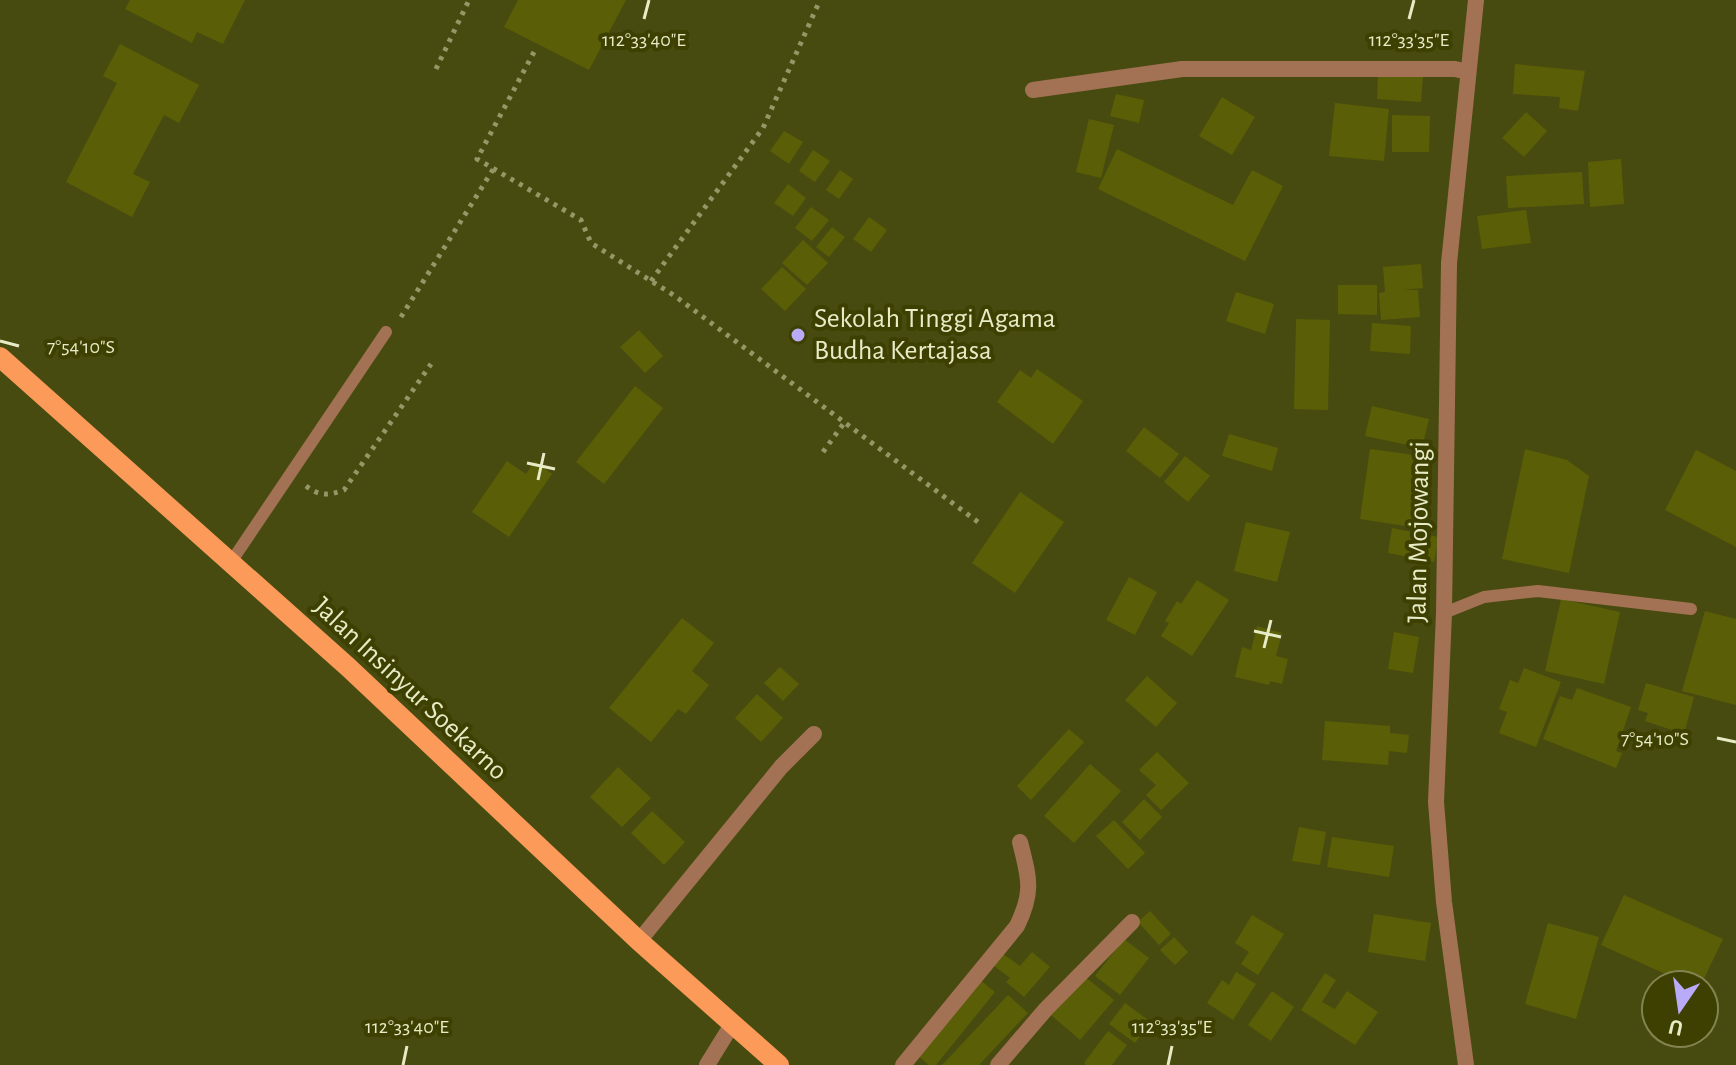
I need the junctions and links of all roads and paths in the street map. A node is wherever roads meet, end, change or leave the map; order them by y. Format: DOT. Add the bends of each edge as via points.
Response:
graph roads {
  1 [pos="469,0"];
  2 [pos="820,0"];
  3 [pos="1476,0"];
  4 [pos="534,52"];
  5 [pos="436,69"];
  6 [pos="1468,72"];
  7 [pos="1033,90"];
  8 [pos="494,168"];
  9 [pos="651,281"];
  10 [pos="386,332"];
  11 [pos="2,363"];
  12 [pos="431,364"];
  13 [pos="844,423"];
  14 [pos="823,452"];
  15 [pos="290,475"];
  16 [pos="982,525"];
  17 [pos="231,562"];
  18 [pos="1691,609"];
  19 [pos="1444,613"];
  20 [pos="814,734"];
  21 [pos="1020,842"];
  22 [pos="1132,922"];
  23 [pos="639,941"];
  24 [pos="733,1023"];
  25 [pos="707,1065"];
  26 [pos="779,1065"];
  27 [pos="903,1065"];
  28 [pos="998,1065"];
  29 [pos="1466,1065"];
  1 -- 5 [label="path"];
  2 -- 9 [label="path" via="763,128"];
  3 -- 6 [label="street, Jalan Mojowangi"];
  4 -- 8 [label="path" via="477,159"];
  6 -- 7 [label="street" via="1182,69"];
  6 -- 19 [label="street, Jalan Mojowangi" via="1449,263"];
  8 -- 9 [label="path" via="581,220 591,243"];
  8 -- 10 [label="path" via="402,317"];
  9 -- 13 [label="path"];
  10 -- 15 [label="lane"];
  11 -- 17 [label="main road, Jalan Insinyur Soekarno"];
  12 -- 15 [label="path" via="344,490 329,496 315,493"];
  13 -- 14 [label="path"];
  13 -- 16 [label="path"];
  15 -- 17 [label="lane"];
  17 -- 23 [label="main road, Jalan Insinyur Soekarno"];
  18 -- 19 [label="lane" via="1538,591 1484,597"];
  19 -- 29 [label="street, Jalan Mojowangi" via="1436,802"];
  20 -- 23 [label="street"];
  21 -- 27 [label="street" via="1031,885 1017,926"];
  22 -- 28 [label="street"];
  23 -- 24 [label="main road, Jalan Insinyur Soekarno"];
  24 -- 25 [label="street"];
  24 -- 26 [label="main road, Jalan Insinyur Soekarno"];
}
